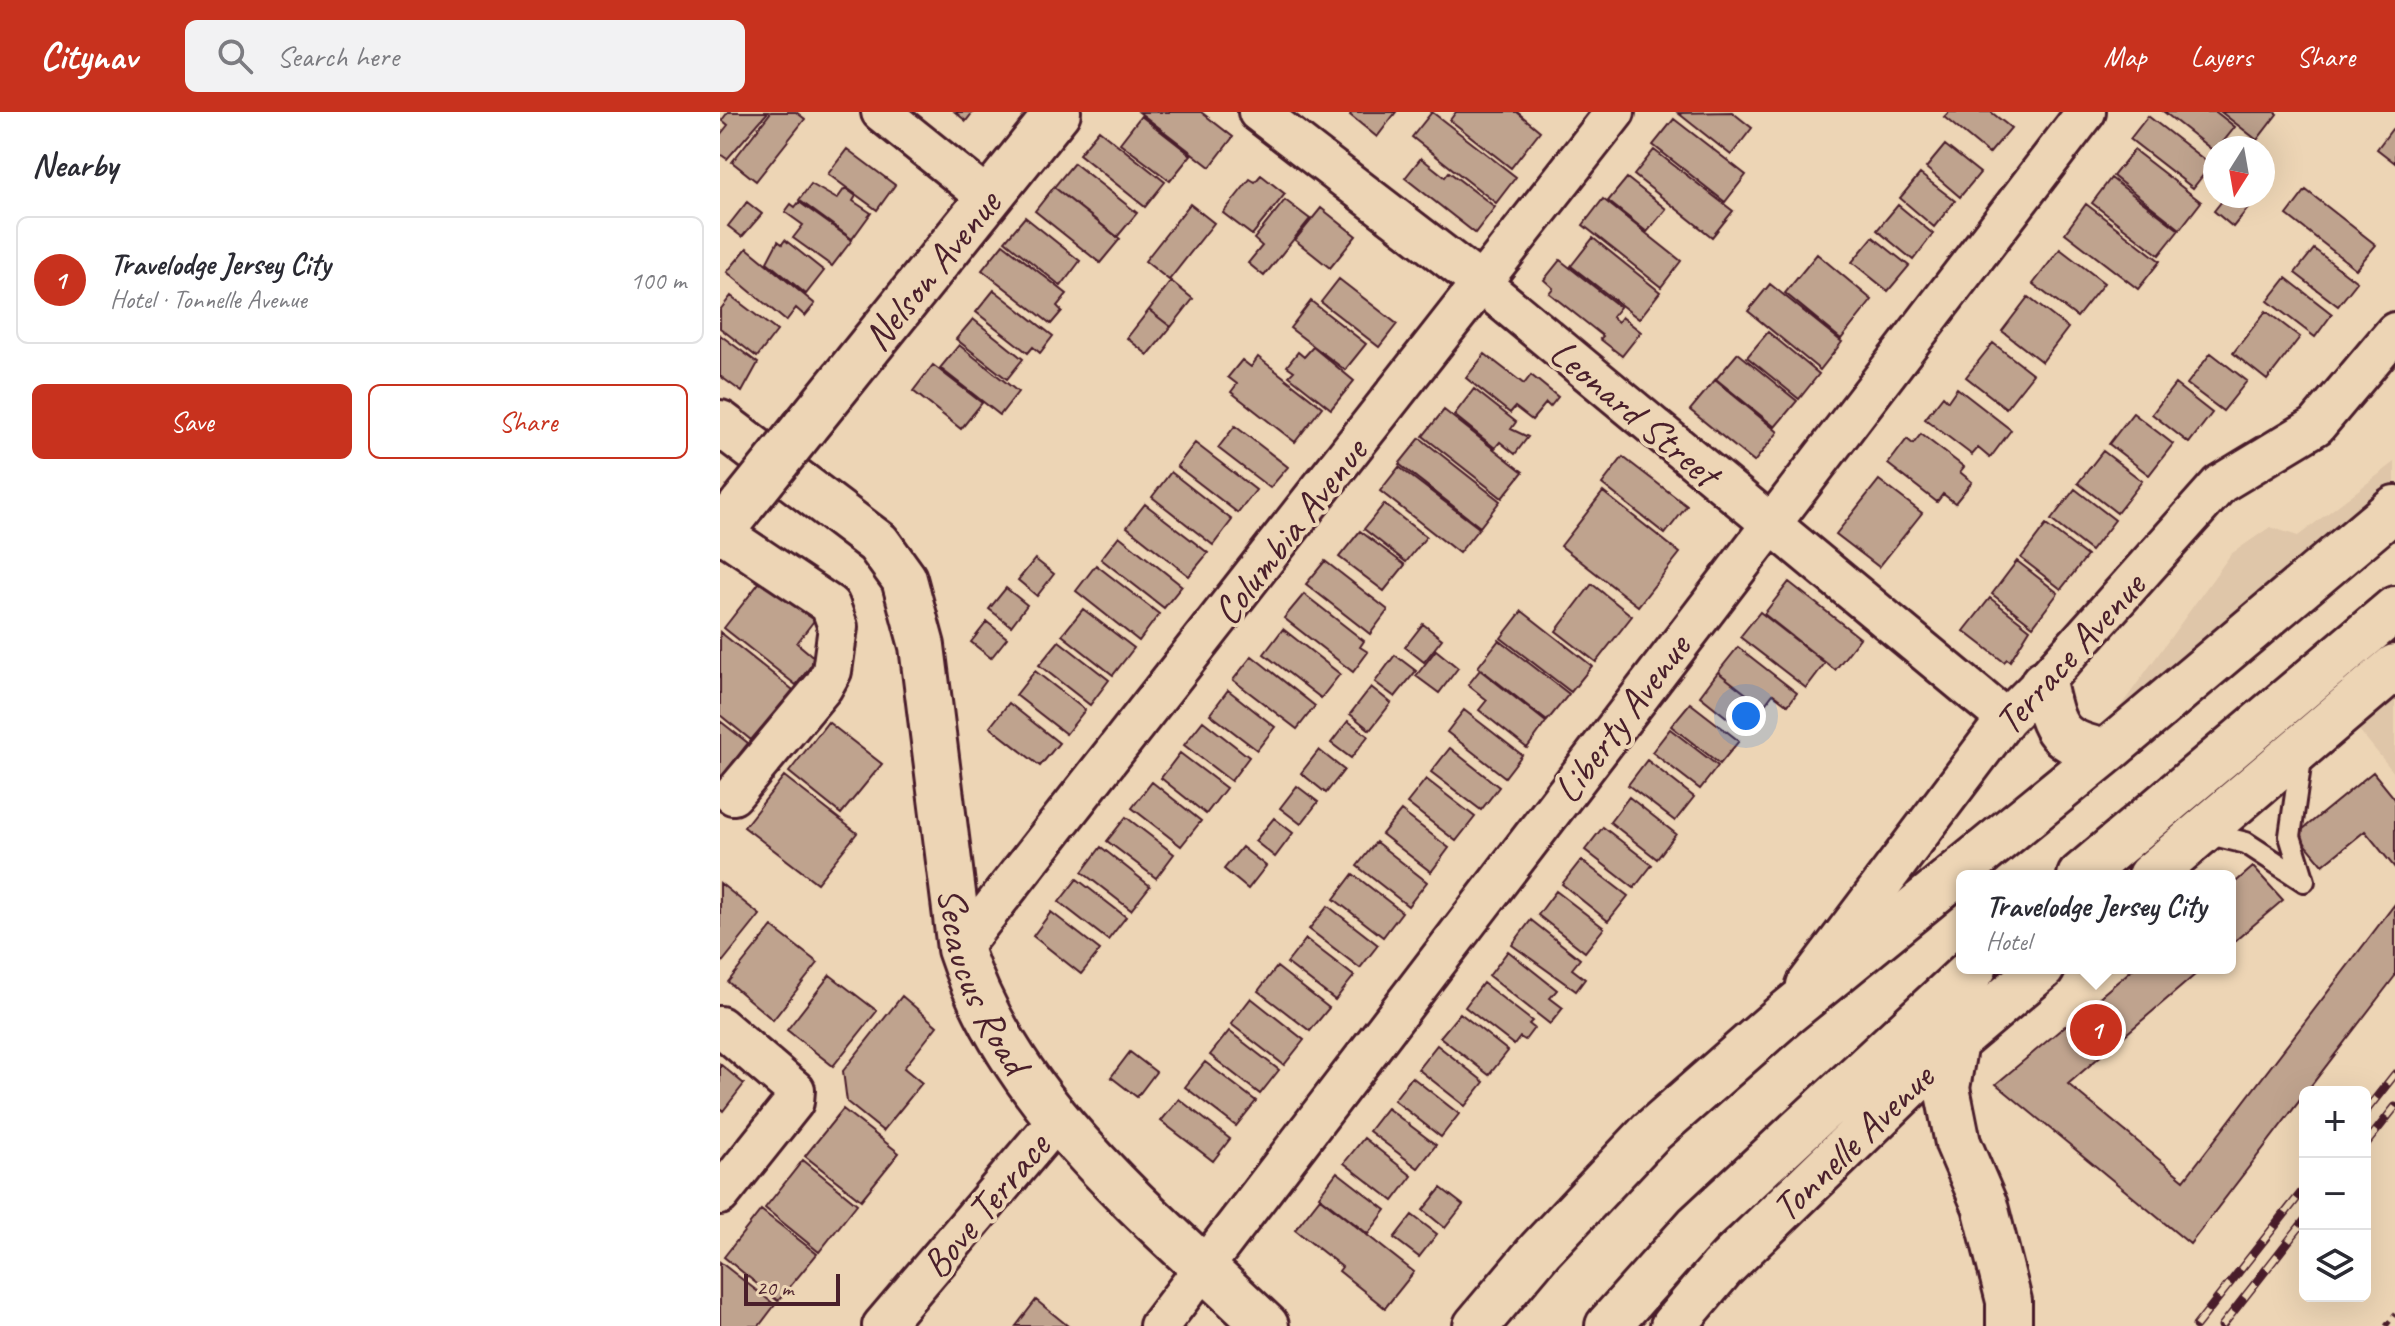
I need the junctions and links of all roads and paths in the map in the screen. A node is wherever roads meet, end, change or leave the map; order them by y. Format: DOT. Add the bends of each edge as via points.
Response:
graph roads {
  1 [pos="881,112"];
  2 [pos="1058,112"];
  3 [pos="1258,112"];
  4 [pos="1615,112"];
  5 [pos="2086,112"];
  6 [pos="988,198"];
  7 [pos="1483,285"];
  8 [pos="2395,332"];
  9 [pos="720,423"];
  10 [pos="2395,508"];
  11 [pos="728,523"];
  12 [pos="1768,523"];
  13 [pos="2395,609"];
  14 [pos="2395,667"];
  15 [pos="2043,683"];
  16 [pos="2006,719"];
  17 [pos="2303,746"];
  18 [pos="2106,752"];
  19 [pos="733,795"];
  20 [pos="2202,832"];
  21 [pos="1962,870"];
  22 [pos="2087,870"];
  23 [pos="2157,870"];
  24 [pos="1956,875"];
  25 [pos="960,949"];
  26 [pos="1968,974"];
  27 [pos="2035,974"];
  28 [pos="1784,1015"];
  29 [pos="720,1026"];
  30 [pos="1955,1042"];
  31 [pos="1057,1120"];
  32 [pos="720,1195"];
  33 [pos="1206,1269"];
  34 [pos="2395,1314"];
  35 [pos="882,1326"];
  36 [pos="1159,1326"];
  37 [pos="1266,1326"];
  38 [pos="1476,1326"];
  39 [pos="1608,1326"];
  40 [pos="1673,1326"];
  41 [pos="2009,1326"];
  42 [pos="2386,1326"];
  1 -- 6 [label="street"];
  2 -- 6 [label="main road, Nelson Avenue"];
  3 -- 7 [label="street, Leonard Street"];
  4 -- 7 [label="street, Columbia Avenue"];
  5 -- 12 [label="street, Liberty Avenue"];
  6 -- 11 [label="main road, Nelson Avenue, bridge"];
  7 -- 12 [label="street, Leonard Street"];
  7 -- 25 [label="street, Columbia Avenue"];
  8 -- 15 [label="street, Terrace Avenue" via="2316,426 2220,484"];
  9 -- 25 [label="main road, Secaucus Road" via="878,543 904,579 922,646"];
  10 -- 18 [label="main road"];
  11 -- 19 [label="street" via="830,605 838,627 832,671 823,687"];
  12 -- 16 [label="street, Leonard Street"];
  12 -- 33 [label="street, Liberty Avenue"];
  13 -- 22 [label="main road"];
  14 -- 17 [label="main road"];
  15 -- 16 [label="street, Terrace Avenue"];
  15 -- 18 [label="main road" via="2053,725 2063,738"];
  16 -- 28 [label="street, Terrace Avenue"];
  17 -- 20 [label="main road"];
  17 -- 20 [label="lane" via="2290,836 2304,881 2246,843"];
  18 -- 21 [label="main road"];
  20 -- 23 [label="main road"];
  24 -- 28 [label="main road"];
  25 -- 31 [label="main road, Secaucus Road" via="975,995 1009,1056"];
  26 -- 39 [label="main road, Tonnelle Avenue" via="1698,1225"];
  27 -- 30 [label="main road, Tonnelle Avenue"];
  28 -- 38 [label="main road" via="1650,1133"];
  29 -- 32 [label="street" via="795,1090 794,1102"];
  30 -- 40 [label="main road, Tonnelle Avenue" via="1722,1268"];
  30 -- 41 [label="main road" via="1947,1088 1958,1143 1988,1220 2009,1301"];
  31 -- 33 [label="main road, Secaucus Road"];
  31 -- 35 [label="street, Bove Terrace"];
  33 -- 36 [label="street, Liberty Avenue"];
  33 -- 37 [label="main road, Secaucus Road"];
  34 -- 42 [label="path"];
}
